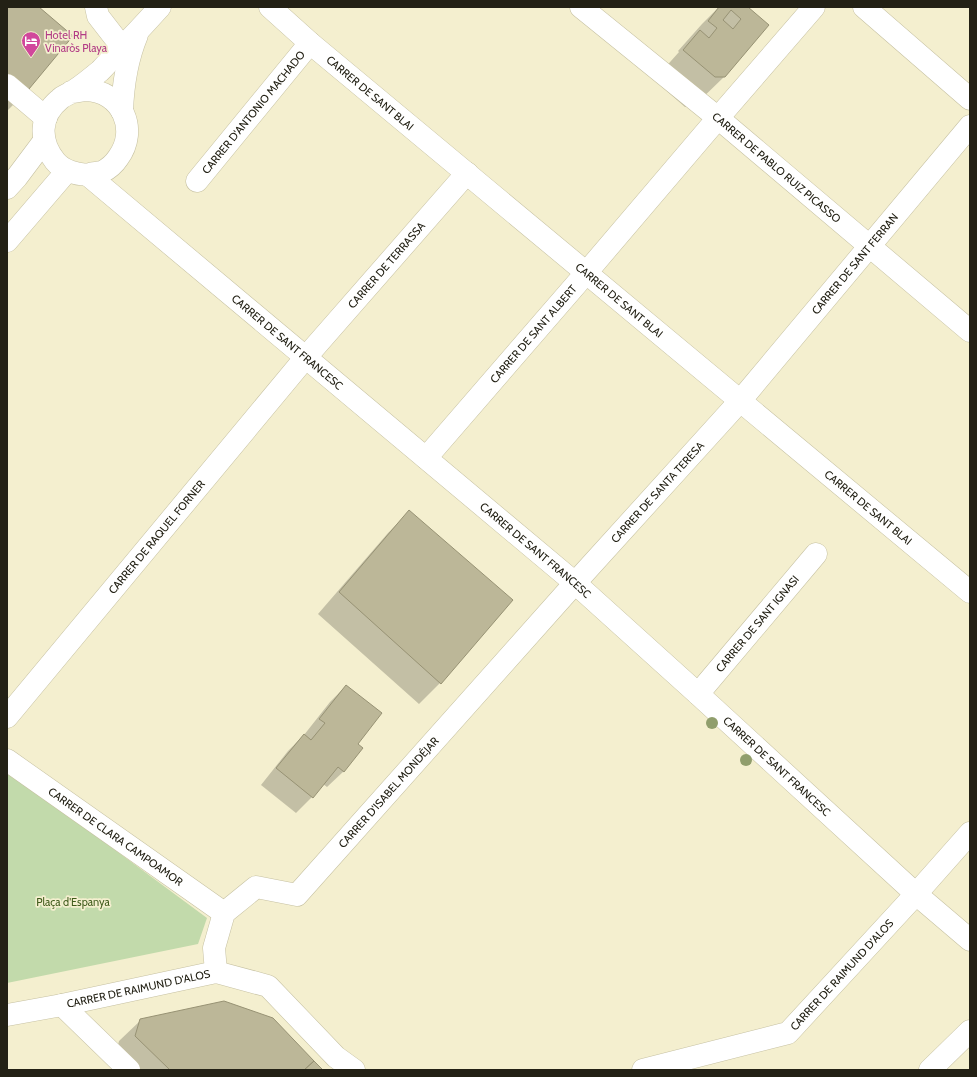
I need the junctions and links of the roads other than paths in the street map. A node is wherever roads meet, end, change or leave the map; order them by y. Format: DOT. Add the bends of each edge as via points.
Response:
graph roads {
  1 [pos="96,7"];
  2 [pos="160,7"];
  3 [pos="270,7"];
  4 [pos="581,7"];
  5 [pos="814,7"];
  6 [pos="864,7"];
  7 [pos="139,30"];
  8 [pos="310,43"];
  9 [pos="122,47"];
  10 [pos="7,85"];
  11 [pos="71,92"];
  12 [pos="970,99"];
  13 [pos="122,111"];
  14 [pos="46,118"];
  15 [pos="718,118"];
  16 [pos="970,126"];
  17 [pos="44,141"];
  18 [pos="78,173"];
  19 [pos="467,173"];
  20 [pos="197,182"];
  21 [pos="7,188"];
  22 [pos="7,241"];
  23 [pos="869,247"];
  24 [pos="586,273"];
  25 [pos="970,331"];
  26 [pos="306,357"];
  27 [pos="740,401"];
  28 [pos="426,458"];
  29 [pos="816,554"];
  30 [pos="575,583"];
  31 [pos="970,592"];
  32 [pos="698,694"];
  33 [pos="7,716"];
  34 [pos="7,760"];
  35 [pos="970,833"];
  36 [pos="916,894"];
  37 [pos="224,913"];
  38 [pos="970,940"];
  39 [pos="216,972"];
  40 [pos="62,1004"];
  41 [pos="7,1015"];
  42 [pos="970,1031"];
  43 [pos="129,1070"];
  44 [pos="354,1070"];
  45 [pos="642,1070"];
  46 [pos="930,1070"];
  1 -- 9 [label="street" via="98,16"];
  2 -- 7 [label="street"];
  3 -- 8 [label="street, CARRER DE SANT BLAI"];
  4 -- 15 [label="street, CARRER DE PABLO RUIZ PICASSO"];
  5 -- 15 [label="street, CARRER DE SANT ALBERT"];
  6 -- 12 [label="street"];
  7 -- 9 [label="street"];
  7 -- 13 [label="street" via="126,72"];
  8 -- 19 [label="street, CARRER DE SANT BLAI"];
  8 -- 20 [label="street, CARRER D'ANTONIO MACHADO"];
  9 -- 11 [label="street" via="99,71"];
  10 -- 14 [label="street"];
  11 -- 13 [label="street" via="100,92 113,99"];
  11 -- 14 [label="street" via="60,98"];
  13 -- 18 [label="street" via="127,124 128,139 123,152 114,164 102,172"];
  14 -- 17 [label="street" via="43,129"];
  15 -- 23 [label="street, CARRER DE PABLO RUIZ PICASSO"];
  15 -- 24 [label="street, CARRER DE SANT ALBERT"];
  16 -- 23 [label="street, CARRER DE SANT FERRAN"];
  17 -- 18 [label="street" via="57,163"];
  17 -- 21 [label="street"];
  18 -- 22 [label="street"];
  18 -- 26 [label="street, CARRER DE SANT FRANCESC"];
  19 -- 24 [label="street, CARRER DE SANT BLAI"];
  19 -- 26 [label="street, CARRER DE TERRASSA"];
  23 -- 25 [label="street, CARRER DE PABLO RUIZ PICASSO"];
  23 -- 27 [label="street, CARRER DE SANT FERRAN"];
  24 -- 27 [label="street, CARRER DE SANT BLAI"];
  24 -- 28 [label="street, CARRER DE SANT ALBERT"];
  26 -- 28 [label="street, CARRER DE SANT FRANCESC"];
  26 -- 33 [label="street, CARRER DE RAQUEL FORNER"];
  27 -- 30 [label="street, CARRER DE SANTA TERESA"];
  27 -- 31 [label="street, CARRER DE SANT BLAI"];
  28 -- 30 [label="street, CARRER DE SANT FRANCESC"];
  29 -- 32 [label="street, CARRER DE SANT IGNASI"];
  30 -- 32 [label="street, CARRER DE SANT FRANCESC"];
  30 -- 37 [label="street, CARRER D'ISABEL MONDÉJAR" via="297,895 256,887"];
  32 -- 36 [label="street, CARRER DE SANT FRANCESC"];
  34 -- 37 [label="street, CARRER DE CLARA CAMPOAMOR"];
  35 -- 36 [label="street, CARRER DE RAIMUND D'ALOS"];
  36 -- 38 [label="street, CARRER DE SANT FRANCESC"];
  36 -- 45 [label="street, CARRER DE RAIMUND D'ALOS" via="788,1033"];
  37 -- 39 [label="street" via="214,948"];
  39 -- 40 [label="street, CARRER DE RAIMUND D'ALOS"];
  39 -- 44 [label="street, CARRER DE RAIMUND D'ALOS" via="268,986 336,1057"];
  40 -- 41 [label="street, CARRER DE RAIMUND D'ALOS"];
  40 -- 43 [label="street"];
  42 -- 46 [label="street"];
}
